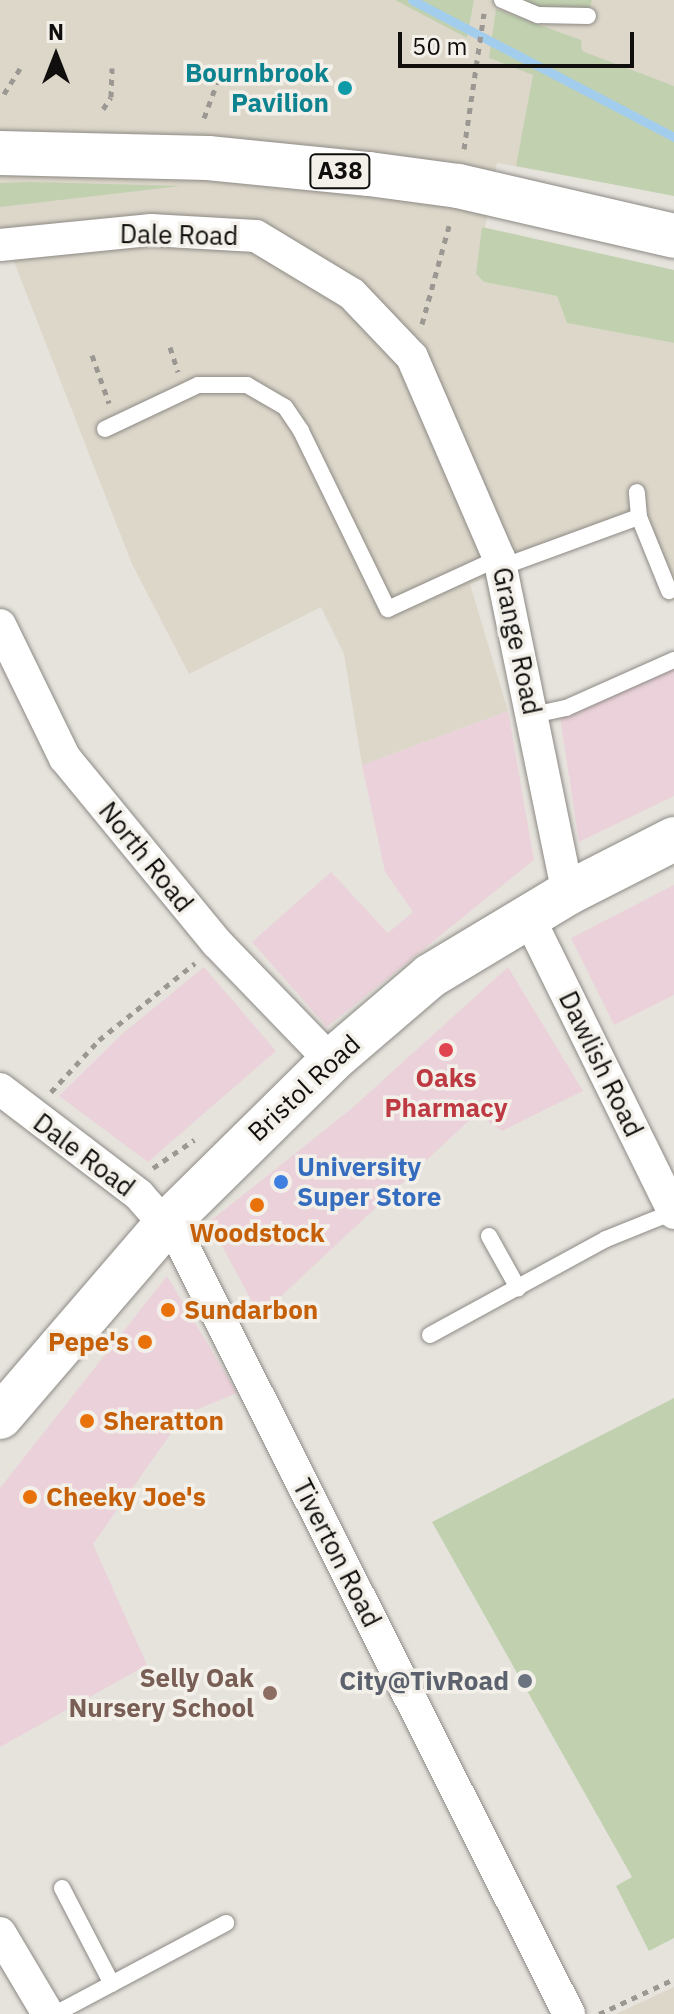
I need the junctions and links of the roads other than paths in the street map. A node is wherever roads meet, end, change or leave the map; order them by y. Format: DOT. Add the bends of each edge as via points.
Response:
graph roads {
  1 [pos="494,2"];
  2 [pos="588,16"];
  3 [pos="0,153"];
  4 [pos="674,236"];
  5 [pos="0,245"];
  6 [pos="412,357"];
  7 [pos="110,426"];
  8 [pos="637,492"];
  9 [pos="639,517"];
  10 [pos="500,562"];
  11 [pos="669,591"];
  12 [pos="0,625"];
  13 [pos="674,660"];
  14 [pos="533,715"];
  15 [pos="674,839"];
  16 [pos="568,893"];
  17 [pos="528,916"];
  18 [pos="331,1061"];
  19 [pos="0,1089"];
  20 [pos="674,1212"];
  21 [pos="168,1222"];
  22 [pos="489,1236"];
  23 [pos="518,1288"];
  24 [pos="430,1335"];
  25 [pos="0,1417"];
  26 [pos="62,1888"];
  27 [pos="226,1923"];
  28 [pos="0,1933"];
  29 [pos="112,1984"];
  30 [pos="48,2014"];
  31 [pos="55,2014"];
  32 [pos="569,2014"];
  1 -- 2 [label="lane" via="538,15"];
  3 -- 4 [label="main road, A38" via="460,171"];
  5 -- 6 [label="street, Dale Road" via="151,230 256,236 352,294"];
  6 -- 10 [label="street, Grange Road"];
  7 -- 10 [label="lane" via="198,385 247,385 285,407 388,609"];
  8 -- 9 [label="lane"];
  9 -- 10 [label="lane"];
  9 -- 11 [label="lane"];
  10 -- 14 [label="street, Grange Road"];
  12 -- 18 [label="street, North Road" via="65,758 217,943"];
  13 -- 14 [label="lane" via="566,708"];
  14 -- 16 [label="street, Grange Road"];
  15 -- 16 [label="main road, Bristol Road"];
  16 -- 17 [label="main road, Bristol Road"];
  17 -- 18 [label="main road, Bristol Road" via="430,976"];
  17 -- 20 [label="street, Dawlish Road"];
  18 -- 21 [label="main road, Bristol Road"];
  19 -- 21 [label="street, Dale Road"];
  20 -- 23 [label="lane" via="606,1239"];
  21 -- 25 [label="main road, Bristol Road"];
  21 -- 32 [label="street, Tiverton Road"];
  22 -- 23 [label="lane"];
  23 -- 24 [label="lane"];
  26 -- 29 [label="lane"];
  27 -- 29 [label="lane"];
  28 -- 30 [label="street"];
  29 -- 31 [label="lane"];
}
